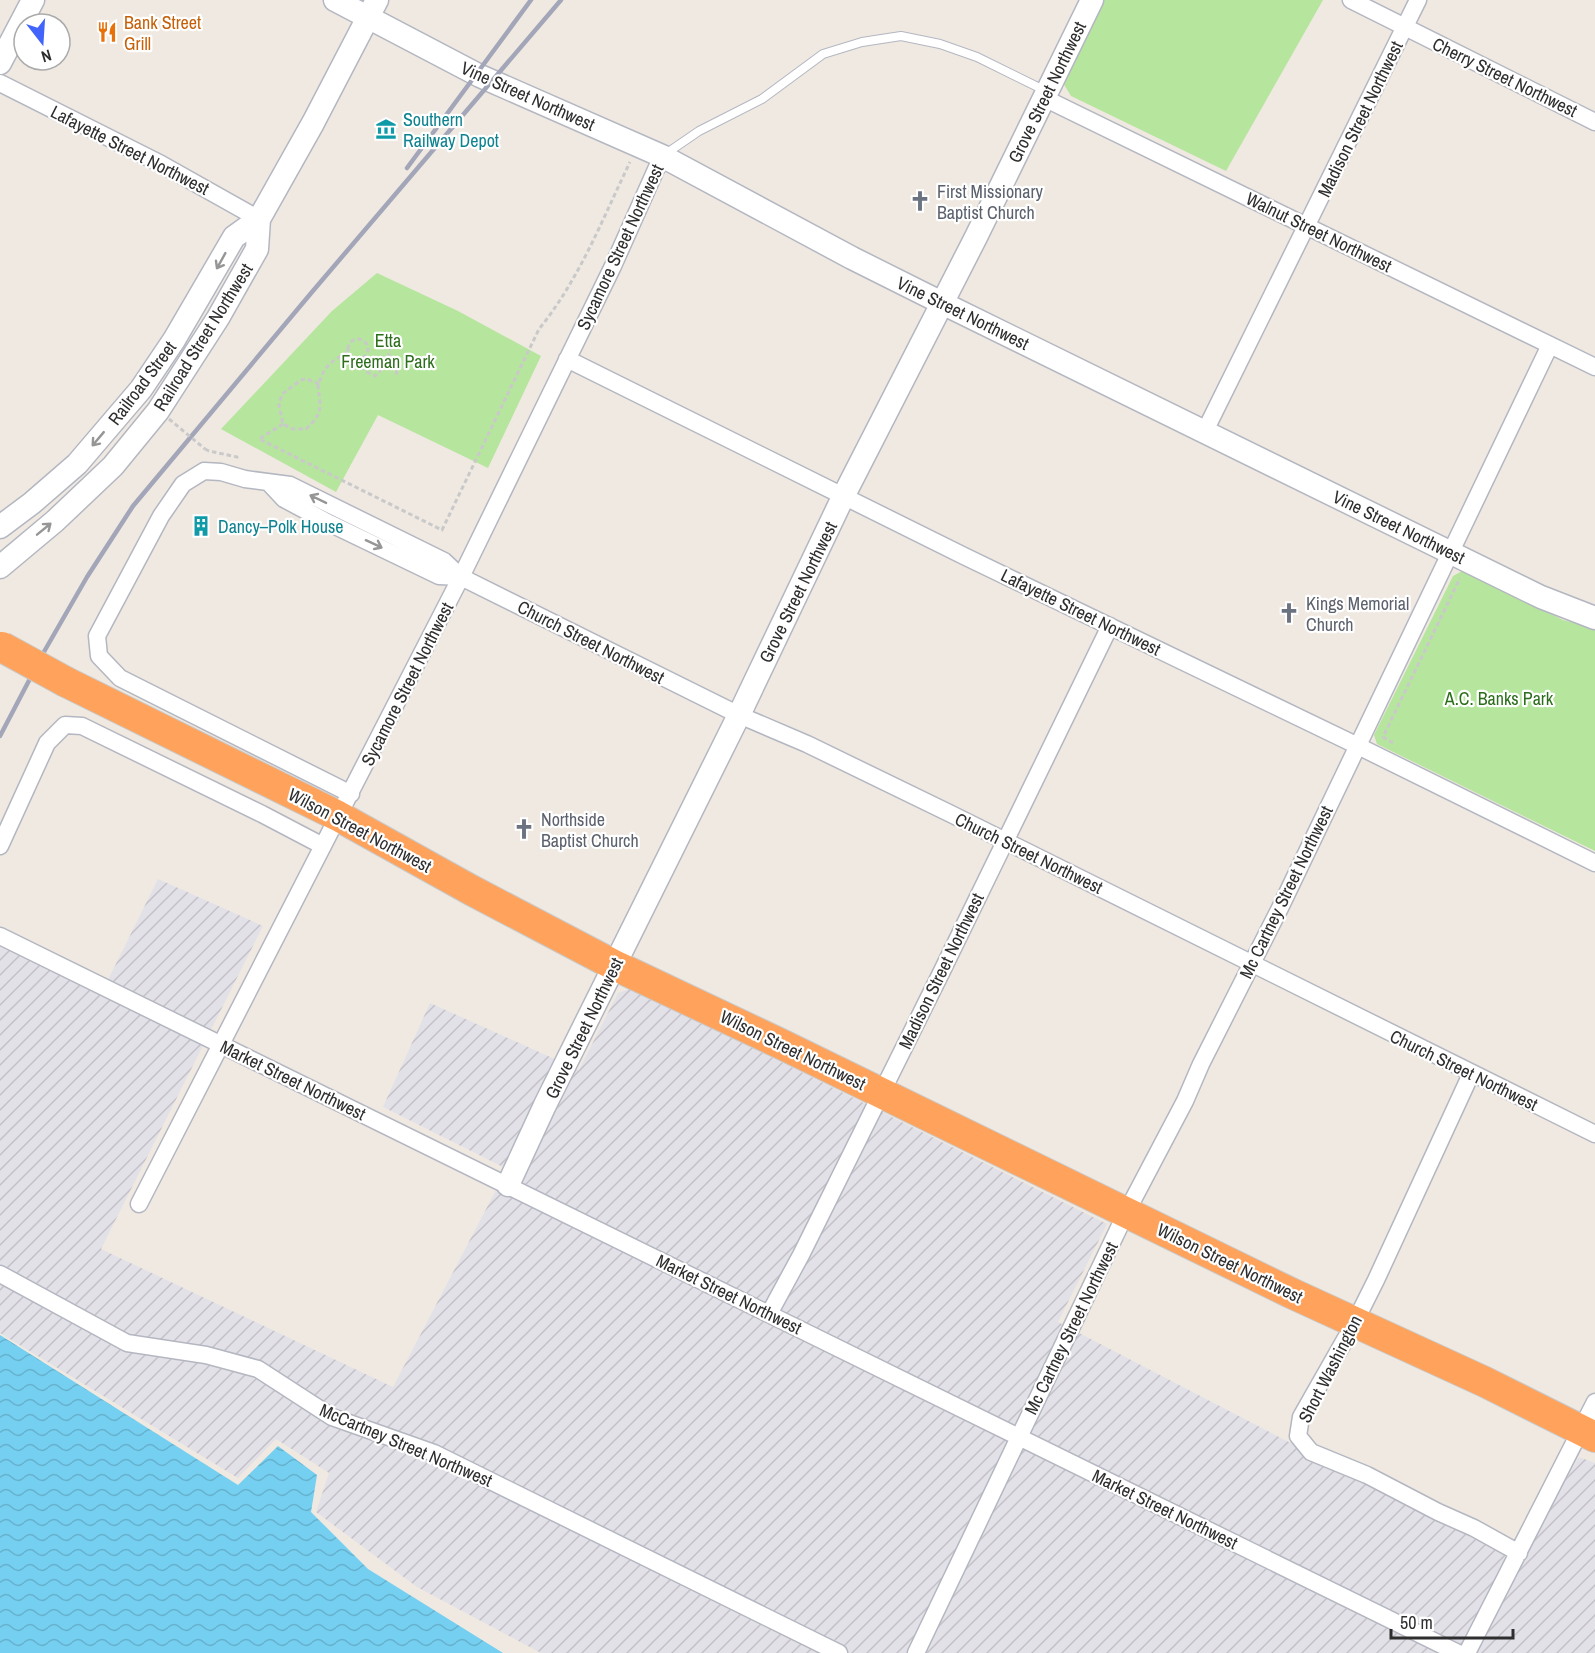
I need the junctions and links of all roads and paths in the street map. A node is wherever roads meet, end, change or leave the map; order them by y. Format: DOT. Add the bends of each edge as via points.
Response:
graph roads {
  1 [pos="33,0"];
  2 [pos="335,0"];
  3 [pos="1092,0"];
  4 [pos="1351,0"];
  5 [pos="1418,0"];
  6 [pos="373,9"];
  7 [pos="1404,28"];
  8 [pos="0,63"];
  9 [pos="0,83"];
  10 [pos="1045,94"];
  11 [pos="1595,122"];
  12 [pos="638,146"];
  13 [pos="662,156"];
  14 [pos="259,219"];
  15 [pos="1307,227"];
  16 [pos="942,303"];
  17 [pos="382,332"];
  18 [pos="1550,345"];
  19 [pos="348,352"];
  20 [pos="362,358"];
  21 [pos="567,359"];
  22 [pos="387,363"];
  23 [pos="1595,367"];
  24 [pos="396,376"];
  25 [pos="319,384"];
  26 [pos="169,419"];
  27 [pos="283,424"];
  28 [pos="1205,431"];
  29 [pos="206,448"];
  30 [pos="844,495"];
  31 [pos="0,527"];
  32 [pos="1450,551"];
  33 [pos="0,567"];
  34 [pos="1461,574"];
  35 [pos="461,577"];
  36 [pos="1595,618"];
  37 [pos="1110,626"];
  38 [pos="1,646"];
  39 [pos="739,715"];
  40 [pos="1358,746"];
  41 [pos="1401,748"];
  42 [pos="345,805"];
  43 [pos="1006,842"];
  44 [pos="0,846"];
  45 [pos="323,846"];
  46 [pos="1595,864"];
  47 [pos="0,936"];
  48 [pos="1251,964"];
  49 [pos="614,965"];
  50 [pos="221,1045"];
  51 [pos="1471,1074"];
  52 [pos="880,1092"];
  53 [pos="1595,1134"];
  54 [pos="508,1185"];
  55 [pos="139,1204"];
  56 [pos="1126,1213"];
  57 [pos="0,1274"];
  58 [pos="769,1314"];
  59 [pos="1355,1322"];
  60 [pos="1595,1402"];
  61 [pos="1587,1434"];
  62 [pos="1019,1437"];
  63 [pos="1519,1553"];
  64 [pos="839,1653"];
  65 [pos="916,1653"];
  66 [pos="1458,1653"];
  67 [pos="1467,1653"];
  1 -- 8 [label="street"];
  2 -- 6 [label="street, Vine Street Northwest"];
  3 -- 10 [label="street, Grove Street Northwest"];
  4 -- 7 [label="street, Cherry Street Northwest"];
  5 -- 7 [label="street, Madison Street Northwest"];
  6 -- 12 [label="street, Vine Street Northwest" via="490,81"];
  6 -- 14 [label="street, Railroad Street Northwest"];
  7 -- 11 [label="street, Cherry Street Northwest"];
  7 -- 15 [label="street, Madison Street Northwest"];
  9 -- 14 [label="street, Lafayette Street Northwest" via="161,164"];
  10 -- 13 [label="lane" via="977,57 940,44 901,36 862,42 823,54 762,99 699,131"];
  10 -- 15 [label="street, Walnut Street Northwest"];
  10 -- 16 [label="street, Grove Street Northwest"];
  12 -- 13 [label="street, Vine Street Northwest"];
  12 -- 27 [label="path" via="570,282 539,329 441,530 259,439"];
  13 -- 16 [label="street, Vine Street Northwest"];
  13 -- 21 [label="street, Sycamore Street Northwest"];
  14 -- 31 [label="street, Railroad Street, one-way" via="234,237 141,389 77,464"];
  33 -- 14 [label="street, Railroad Street Northwest, one-way" via="113,466 158,411 218,318 256,249"];
  15 -- 18 [label="street, Walnut Street Northwest"];
  15 -- 28 [label="street, Madison Street Northwest"];
  16 -- 28 [label="street, Vine Street Northwest"];
  16 -- 30 [label="street, Grove Street Northwest"];
  17 -- 22 [label="path" via="380,336 392,341"];
  18 -- 23 [label="street, Walnut Street Northwest"];
  18 -- 32 [label="street, Mc Cartney Street Northwest"];
  19 -- 20 [label="path" via="354,358"];
  19 -- 20 [label="path" via="352,341 362,339 369,350"];
  19 -- 25 [label="path" via="322,372"];
  20 -- 22 [label="path" via="365,371 375,376"];
  21 -- 30 [label="street, Lafayette Street Northwest"];
  21 -- 35 [label="street, Sycamore Street Northwest"];
  22 -- 24 [label="path" via="397,370"];
  25 -- 27 [label="path" via="300,380 282,394 279,405"];
  25 -- 27 [label="path" via="318,417 306,429"];
  26 -- 29 [label="path, bridge"];
  28 -- 32 [label="street, Vine Street Northwest"];
  30 -- 37 [label="street, Lafayette Street Northwest"];
  30 -- 39 [label="street, Grove Street Northwest"];
  32 -- 36 [label="street, Vine Street Northwest" via="1540,597"];
  32 -- 40 [label="street, Mc Cartney Street Northwest"];
  34 -- 41 [label="path" via="1383,737"];
  35 -- 39 [label="street, Church Street Northwest"];
  35 -- 42 [label="street, Sycamore Street Northwest"];
  35 -- 42 [label="street, Church Street Northwest" via="444,561 290,485 204,471 183,484 161,516 106,617 97,636 99,656 120,678"];
  37 -- 40 [label="street, Lafayette Street Northwest"];
  37 -- 43 [label="street, Madison Street Northwest"];
  38 -- 42 [label="highway, Wilson Street Northwest, bridge" via="66,682"];
  39 -- 43 [label="street, Church Street Northwest" via="807,744"];
  39 -- 49 [label="street, Grove Street Northwest"];
  40 -- 46 [label="street, Lafayette Street Northwest"];
  40 -- 48 [label="street, Mc Cartney Street Northwest"];
  42 -- 45 [label="street, Sycamore Street Northwest"];
  42 -- 49 [label="highway, Wilson Street Northwest" via="471,890"];
  43 -- 48 [label="street, Church Street Northwest"];
  43 -- 52 [label="street, Madison Street Northwest"];
  44 -- 45 [label="street" via="47,743 65,725 82,726"];
  45 -- 50 [label="street, Sycamore Street Northwest"];
  47 -- 50 [label="street, Market Street Northwest"];
  48 -- 51 [label="street, Church Street Northwest"];
  48 -- 56 [label="street, Mc Cartney Street Northwest"];
  49 -- 52 [label="highway, Wilson Street Northwest"];
  49 -- 54 [label="street, Grove Street Northwest"];
  50 -- 54 [label="street, Market Street Northwest"];
  50 -- 55 [label="street, Sycamore Street Northwest"];
  51 -- 53 [label="street, Church Street Northwest"];
  51 -- 59 [label="street, Short Washington"];
  52 -- 56 [label="highway, Wilson Street Northwest"];
  52 -- 58 [label="street, Madison Street Northwest"];
  54 -- 58 [label="street, Market Street Northwest"];
  56 -- 59 [label="highway, Wilson Street Northwest"];
  56 -- 62 [label="street, Mc Cartney Street Northwest"];
  57 -- 64 [label="street, McCartney Street Northwest" via="127,1343 206,1355 258,1369 332,1417 434,1453"];
  58 -- 62 [label="street, Market Street Northwest"];
  59 -- 61 [label="highway, Wilson Street Northwest"];
  59 -- 63 [label="street, Short Washington" via="1301,1418 1298,1436 1311,1452 1367,1474"];
  60 -- 61 [label="street"];
  61 -- 63 [label="street"];
  62 -- 65 [label="street, Mc Cartney Street Northwest"];
  62 -- 66 [label="street, Market Street Northwest"];
  63 -- 67 [label="street"];
}
